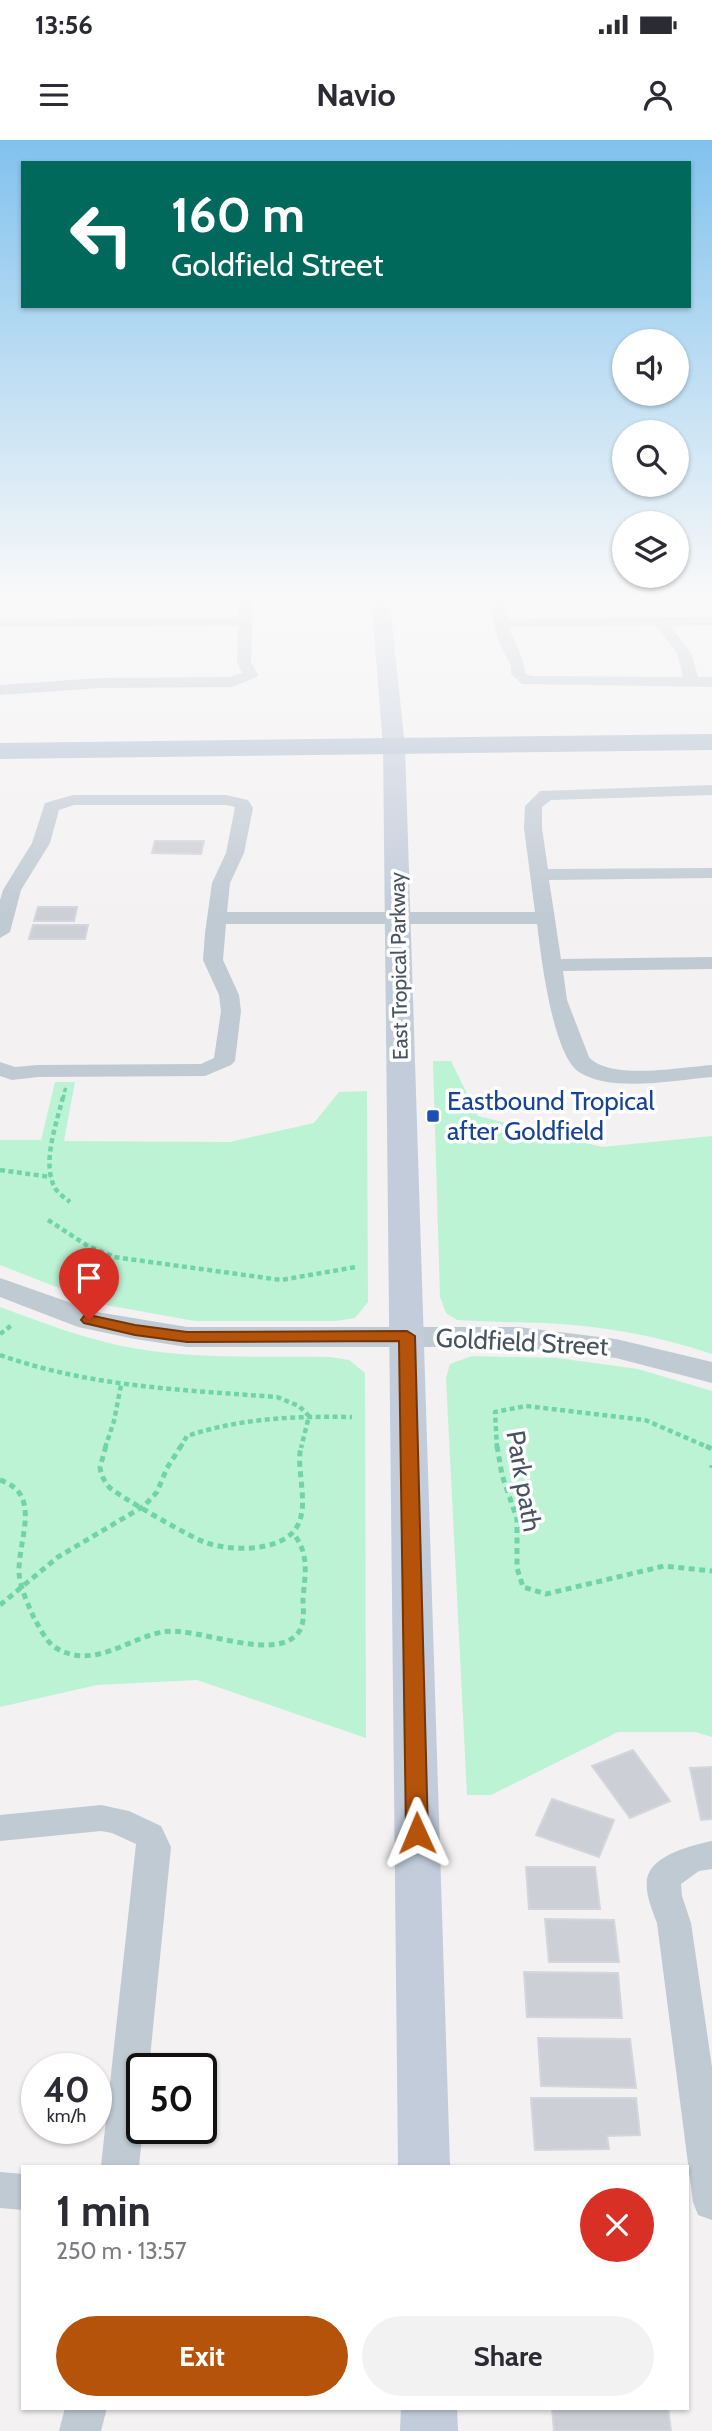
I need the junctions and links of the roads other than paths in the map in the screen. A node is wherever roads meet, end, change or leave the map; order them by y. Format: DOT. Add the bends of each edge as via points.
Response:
graph roads {
  1 [pos="390,703"];
  2 [pos="712,729"];
  3 [pos="0,737"];
  4 [pos="393,739"];
  5 [pos="712,742"];
  6 [pos="0,751"];
  7 [pos="712,790"];
  8 [pos="712,873"];
  9 [pos="539,874"];
  10 [pos="217,918"];
  11 [pos="545,918"];
  12 [pos="398,919"];
  13 [pos="0,932"];
  14 [pos="712,963"];
  15 [pos="551,965"];
  16 [pos="1,1069"];
  17 [pos="712,1070"];
  18 [pos="0,1287"];
  19 [pos="407,1336"];
  20 [pos="712,1373"];
  21 [pos="0,1828"];
  22 [pos="712,1856"];
  23 [pos="708,2137"];
  24 [pos="120,2165"];
  25 [pos="424,2165"];
  26 [pos="0,2190"];
  27 [pos="21,2192"];
  28 [pos="712,2202"];
  29 [pos="85,2410"];
  30 [pos="429,2410"];
  31 [pos="80,2431"];
  32 [pos="429,2431"];
  1 -- 4 [label="main road, East Tropical Parkway"];
  2 -- 4 [label="main road"];
  3 -- 4 [label="main road"];
  4 -- 5 [label="main road"];
  4 -- 6 [label="main road"];
  4 -- 12 [label="main road, East Tropical Parkway"];
  7 -- 9 [label="street" via="554,793 540,798 534,806 533,828"];
  8 -- 9 [label="street"];
  9 -- 11 [label="street"];
  10 -- 12 [label="street"];
  10 -- 13 [label="street" via="221,883 235,853 242,804 73,800 57,803 48,811 41,843 12,890"];
  10 -- 16 [label="street" via="213,960 229,995 230,1011 224,1060 216,1067 12,1073"];
  11 -- 12 [label="street"];
  11 -- 15 [label="street"];
  12 -- 19 [label="main road, East Tropical Parkway"];
  14 -- 15 [label="street"];
  15 -- 17 [label="street" via="557,1000 579,1059 597,1072 626,1077"];
  18 -- 19 [label="street, Goldfield Street" via="89,1320 187,1337"];
  19 -- 20 [label="street, Goldfield Street" via="571,1340 630,1349"];
  19 -- 25 [label="main road, East Tropical Parkway"];
  21 -- 24 [label="street" via="101,1818 137,1827 149,1835 154,1847"];
  22 -- 23 [label="street" via="690,1859 664,1878"];
  23 -- 28 [label="street"];
  26 -- 27 [label="street"];
  29 -- 31 [label="street"];
  30 -- 32 [label="main road"];
}
